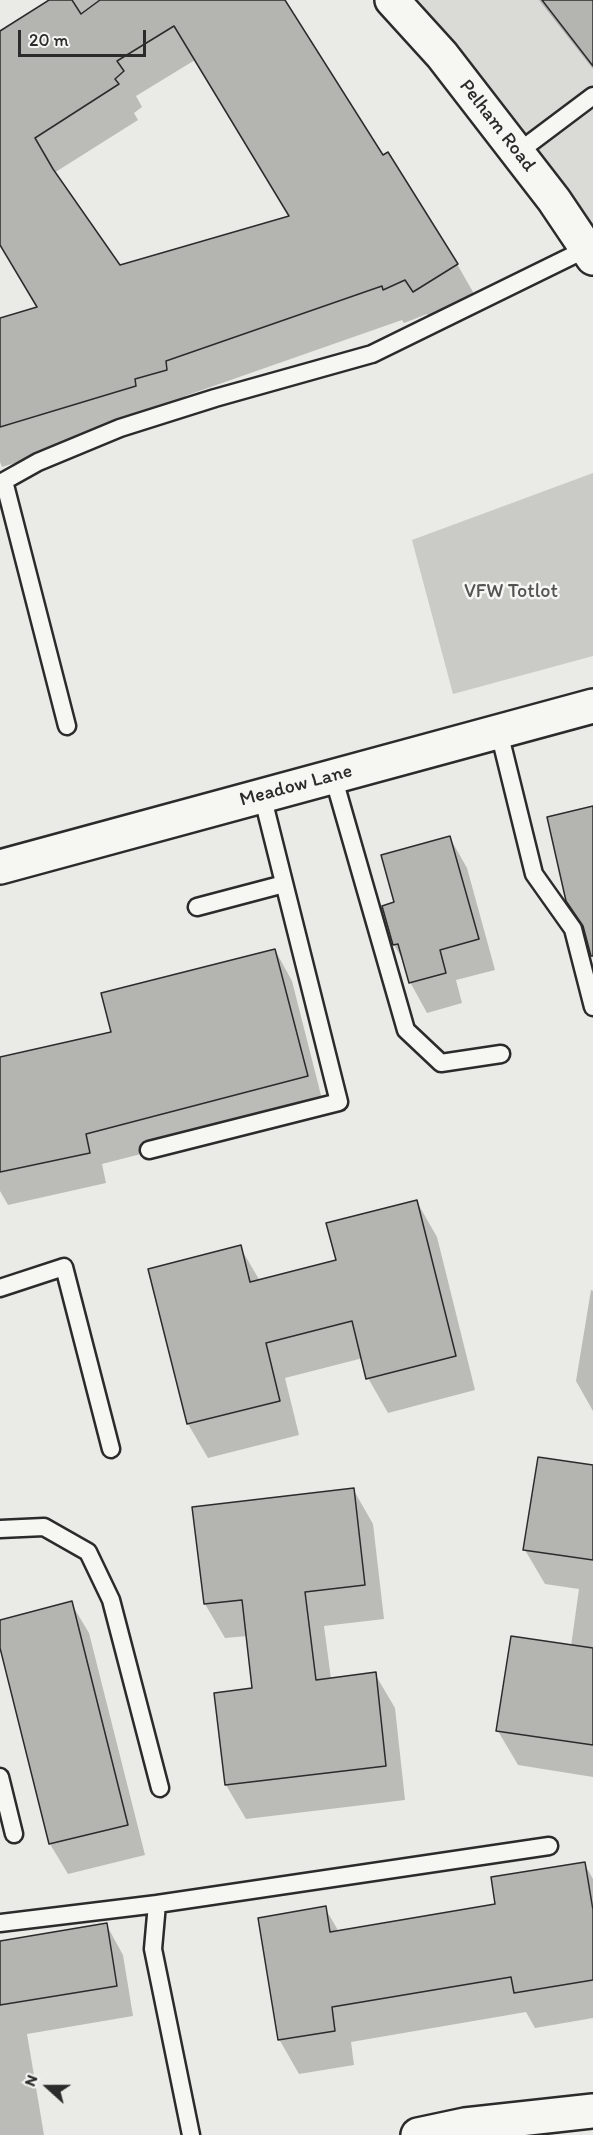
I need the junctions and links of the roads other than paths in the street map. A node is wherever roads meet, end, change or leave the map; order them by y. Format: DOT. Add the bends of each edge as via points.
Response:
graph roads {
  1 [pos="392,0"];
  2 [pos="593,96"];
  3 [pos="517,153"];
  4 [pos="592,250"];
  5 [pos="2,479"];
  6 [pos="593,706"];
  7 [pos="67,726"];
  8 [pos="499,732"];
  9 [pos="333,776"];
  10 [pos="262,795"];
  11 [pos="0,867"];
  12 [pos="284,884"];
  13 [pos="197,907"];
  14 [pos="593,1007"];
  15 [pos="501,1054"];
  16 [pos="149,1150"];
  17 [pos="0,1288"];
  18 [pos="111,1449"];
  19 [pos="0,1529"];
  20 [pos="0,1777"];
  21 [pos="160,1788"];
  22 [pos="14,1834"];
  23 [pos="549,1846"];
  24 [pos="156,1904"];
  25 [pos="0,1923"];
  26 [pos="593,2111"];
  27 [pos="191,2135"];
  28 [pos="418,2135"];
  1 -- 3 [label="street, Pelham Road" via="442,55"];
  2 -- 3 [label="lane"];
  3 -- 4 [label="street, Pelham Road"];
  4 -- 5 [label="lane" via="372,354 120,428"];
  5 -- 7 [label="lane"];
  6 -- 8 [label="street, Meadow Lane"];
  8 -- 9 [label="street, Meadow Lane"];
  8 -- 14 [label="lane" via="534,874 573,929"];
  9 -- 10 [label="street, Meadow Lane"];
  9 -- 15 [label="lane" via="406,1029 441,1063"];
  10 -- 11 [label="street, Meadow Lane"];
  10 -- 12 [label="lane"];
  12 -- 13 [label="lane"];
  12 -- 16 [label="lane" via="339,1102"];
  17 -- 18 [label="lane" via="64,1267"];
  19 -- 21 [label="lane" via="44,1527 88,1552 111,1600"];
  20 -- 22 [label="lane"];
  23 -- 24 [label="lane"];
  24 -- 25 [label="lane"];
  24 -- 27 [label="lane" via="153,1949"];
  26 -- 28 [label="street" via="465,2125"];
}
